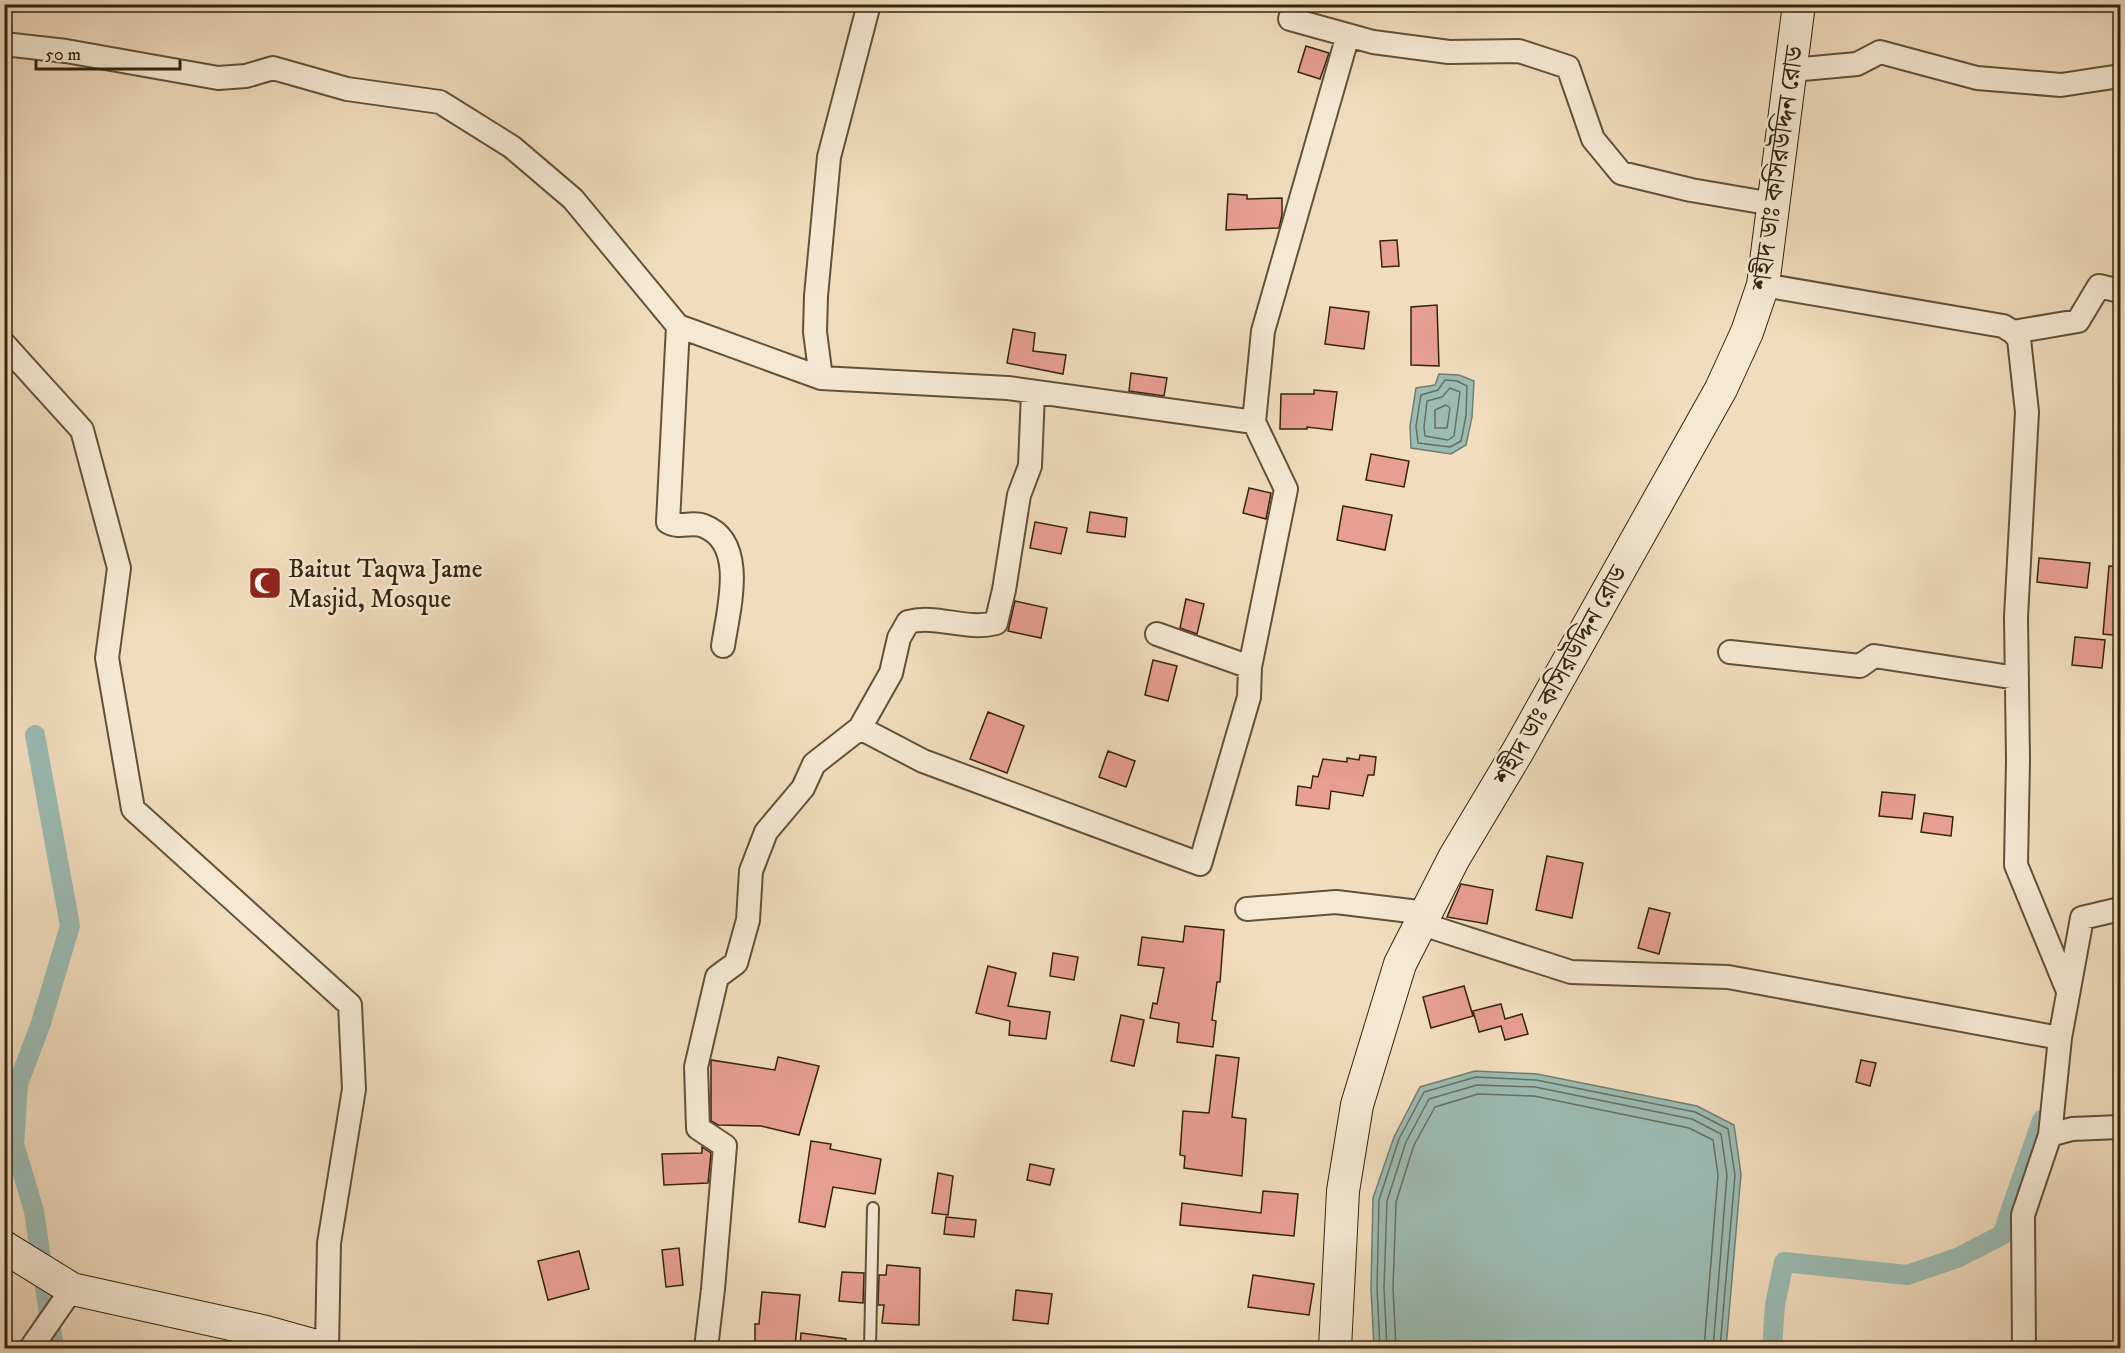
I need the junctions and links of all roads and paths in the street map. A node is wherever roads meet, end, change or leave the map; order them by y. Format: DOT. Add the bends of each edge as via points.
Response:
graph roads {
  1 [pos="869,4"];
  2 [pos="1295,4"];
  3 [pos="1799,4"];
  4 [pos="1348,35"];
  5 [pos="4,44"];
  6 [pos="1792,70"];
  7 [pos="2121,76"];
  8 [pos="1773,204"];
  9 [pos="1763,285"];
  10 [pos="2121,291"];
  11 [pos="678,326"];
  12 [pos="2013,332"];
  13 [pos="4,344"];
  14 [pos="821,378"];
  15 [pos="1033,392"];
  16 [pos="1254,422"];
  17 [pos="1157,634"];
  18 [pos="723,646"];
  19 [pos="1730,652"];
  20 [pos="1250,667"];
  21 [pos="2017,678"];
  22 [pos="860,728"];
  23 [pos="1247,909"];
  24 [pos="2121,909"];
  25 [pos="1424,918"];
  26 [pos="2068,991"];
  27 [pos="2060,1038"];
  28 [pos="2121,1127"];
  29 [pos="2050,1135"];
  30 [pos="873,1208"];
  31 [pos="4,1247"];
  32 [pos="55,1285"];
  33 [pos="31,1348"];
  34 [pos="325,1348"];
  35 [pos="706,1348"];
  36 [pos="870,1348"];
  37 [pos="1335,1348"];
  38 [pos="2024,1348"];
  1 -- 14 [label="street" via="829,157 816,296 815,332"];
  2 -- 4 [label="street" via="1290,19"];
  3 -- 6 [label="street, শহীদ ডাঃ কসিরউদ্দিন রোড"];
  4 -- 8 [label="street" via="1449,52 1520,51 1568,67 1593,139 1621,173"];
  4 -- 16 [label="street" via="1263,332"];
  5 -- 11 [label="street" via="218,78 246,76 273,68 347,89 440,102 512,147 573,199"];
  6 -- 7 [label="street" via="1857,64 1880,52 1977,78 2061,85"];
  6 -- 8 [label="street, শহীদ ডাঃ কসিরউদ্দিন রোড"];
  8 -- 9 [label="street, শহীদ ডাঃ কসিরউদ্দিন রোড"];
  9 -- 12 [label="street" via="2002,326"];
  9 -- 25 [label="street, শহীদ ডাঃ কসিরউদ্দিন রোড" via="1721,389 1454,858"];
  10 -- 12 [label="street" via="2099,286 2078,321"];
  11 -- 14 [label="street"];
  11 -- 18 [label="street" via="668,522 676,526 701,524 711,529 727,549 734,574"];
  12 -- 21 [label="street" via="2019,339 2027,412 2016,617"];
  13 -- 34 [label="street" via="82,430 118,568 107,658 133,809 350,1005 354,1089 329,1244"];
  14 -- 15 [label="street"];
  15 -- 16 [label="street"];
  15 -- 22 [label="street" via="1030,466 1019,495 996,623 980,627 920,618 908,622 899,638 891,673"];
  16 -- 20 [label="street" via="1286,489"];
  17 -- 20 [label="street"];
  19 -- 21 [label="street" via="1860,666 1874,656"];
  20 -- 22 [label="street" via="1249,697 1200,864 923,760"];
  21 -- 26 [label="street" via="2016,865"];
  22 -- 35 [label="street" via="814,764 802,788 766,832 751,870 748,920 736,963 717,977 696,1067 698,1128 725,1146"];
  23 -- 25 [label="street" via="1336,902"];
  24 -- 26 [label="street" via="2082,918"];
  25 -- 27 [label="street" via="1571,972 1728,977"];
  25 -- 37 [label="street, শহীদ ডাঃ কসিরউদ্দিন রোড" via="1400,964 1357,1105 1343,1191"];
  26 -- 27 [label="street"];
  27 -- 29 [label="street"];
  28 -- 29 [label="street" via="2072,1129"];
  29 -- 38 [label="street" via="2023,1215"];
  30 -- 36 [label="lane"];
  31 -- 32 [label="street"];
  32 -- 33 [label="street" via="45,1328"];
  32 -- 34 [label="street"];
}
